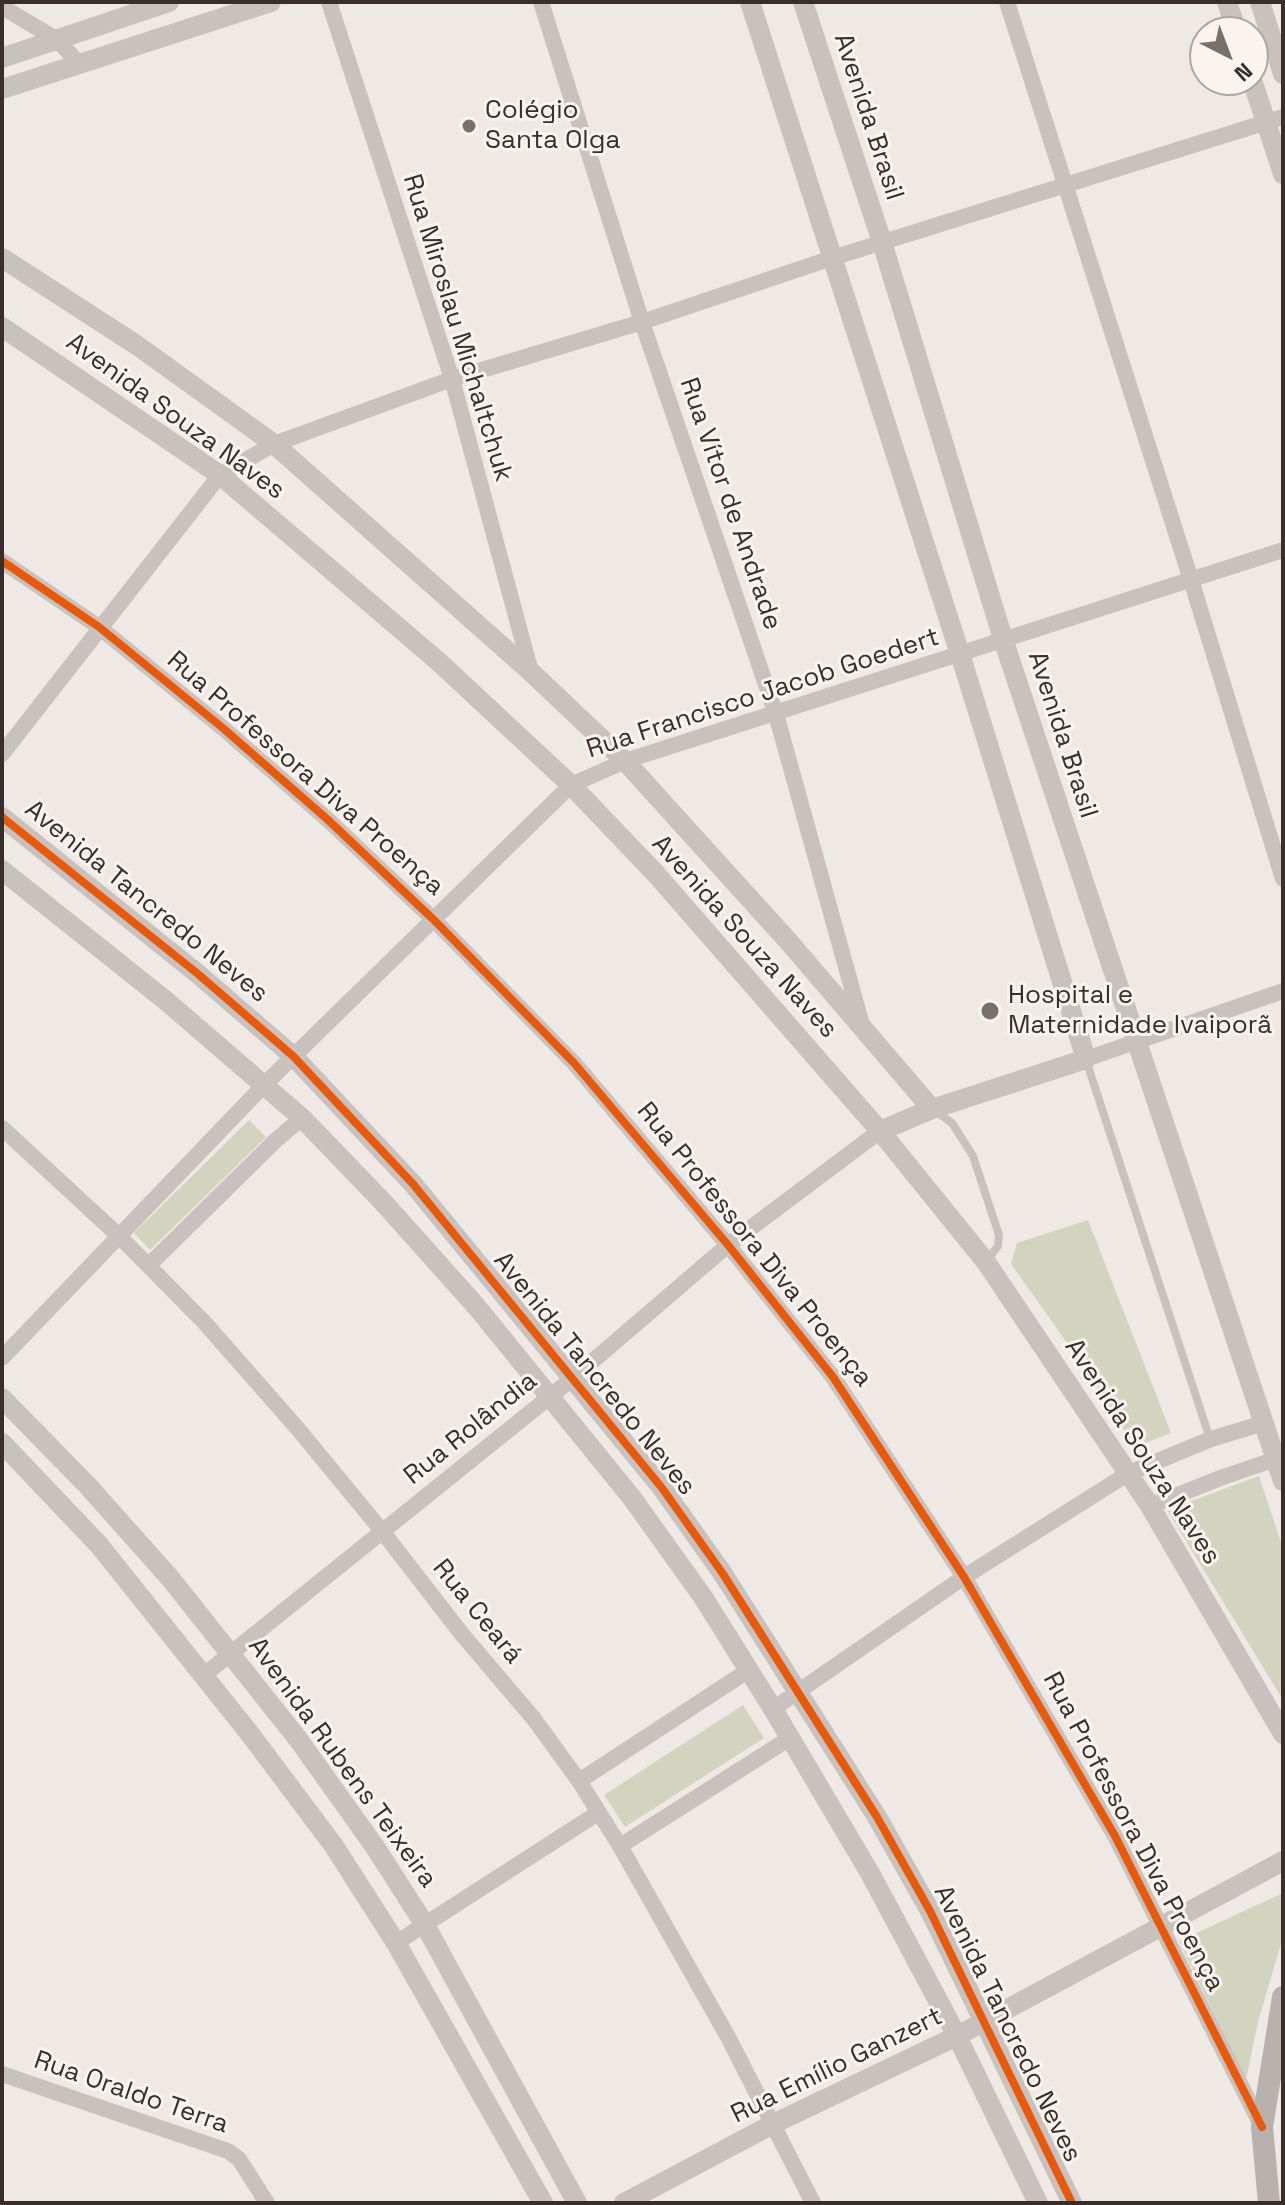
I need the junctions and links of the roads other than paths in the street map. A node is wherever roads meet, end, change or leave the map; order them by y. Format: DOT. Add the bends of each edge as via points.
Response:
graph roads {
  1 [pos="169,2"];
  2 [pos="271,2"];
  3 [pos="329,2"];
  4 [pos="541,2"];
  5 [pos="750,2"];
  6 [pos="803,2"];
  7 [pos="1007,2"];
  8 [pos="1260,2"];
  9 [pos="2,7"];
  10 [pos="56,39"];
  11 [pos="2,58"];
  12 [pos="80,64"];
  13 [pos="1283,74"];
  14 [pos="2,89"];
  15 [pos="1261,96"];
  16 [pos="1274,119"];
  17 [pos="1283,174"];
  18 [pos="1063,185"];
  19 [pos="882,242"];
  20 [pos="2,258"];
  21 [pos="832,258"];
  22 [pos="642,322"];
  23 [pos="2,327"];
  24 [pos="452,379"];
  25 [pos="274,444"];
  26 [pos="220,475"];
  27 [pos="1283,550"];
  28 [pos="2,561"];
  29 [pos="1191,580"];
  30 [pos="99,627"];
  31 [pos="1003,639"];
  32 [pos="960,654"];
  33 [pos="531,672"];
  34 [pos="776,714"];
  35 [pos="2,754"];
  36 [pos="625,761"];
  37 [pos="571,785"];
  38 [pos="2,817"];
  39 [pos="2,870"];
  40 [pos="1283,879"];
  41 [pos="434,920"];
  42 [pos="1283,991"];
  43 [pos="862,1025"];
  44 [pos="1136,1041"];
  45 [pos="293,1056"];
  46 [pos="1086,1059"];
  47 [pos="265,1084"];
  48 [pos="932,1109"];
  49 [pos="302,1118"];
  50 [pos="2,1128"];
  51 [pos="880,1131"];
  52 [pos="119,1236"];
  53 [pos="728,1245"];
  54 [pos="986,1262"];
  55 [pos="149,1265"];
  56 [pos="2,1358"];
  57 [pos="573,1378"];
  58 [pos="551,1396"];
  59 [pos="2,1398"];
  60 [pos="1273,1420"];
  61 [pos="1211,1439"];
  62 [pos="2,1443"];
  63 [pos="1276,1459"];
  64 [pos="1129,1473"];
  65 [pos="1283,1481"];
  66 [pos="1150,1506"];
  67 [pos="382,1531"];
  68 [pos="964,1577"];
  69 [pos="231,1652"];
  70 [pos="749,1670"];
  71 [pos="204,1675"];
  72 [pos="798,1693"];
  73 [pos="773,1709"];
  74 [pos="1283,1734"];
  75 [pos="790,1738"];
  76 [pos="579,1781"];
  77 [pos="598,1813"];
  78 [pos="620,1846"];
  79 [pos="1283,1861"];
  80 [pos="425,1925"];
  81 [pos="1159,1927"];
  82 [pos="396,1943"];
  83 [pos="1283,1997"];
  84 [pos="984,2022"];
  85 [pos="957,2036"];
  86 [pos="2,2074"];
  87 [pos="773,2124"];
  88 [pos="1262,2127"];
  89 [pos="267,2203"];
  90 [pos="543,2203"];
  91 [pos="577,2203"];
  92 [pos="624,2203"];
  93 [pos="813,2203"];
  94 [pos="1038,2203"];
  95 [pos="1072,2203"];
  96 [pos="1269,2203"];
  1 -- 10 [label="street"];
  2 -- 12 [label="street"];
  3 -- 24 [label="street, Rua Miroslau Michaltchuk"];
  4 -- 22 [label="street, Rua Vítor de Andrade"];
  5 -- 21 [label="street"];
  6 -- 19 [label="street, Avenida Brasil"];
  7 -- 18 [label="street"];
  8 -- 13 [label="street"];
  9 -- 10 [label="street"];
  10 -- 11 [label="street"];
  10 -- 12 [label="street"];
  12 -- 14 [label="street"];
  15 -- 16 [label="street"];
  16 -- 17 [label="street"];
  16 -- 18 [label="street"];
  18 -- 19 [label="street"];
  18 -- 29 [label="street"];
  19 -- 21 [label="street"];
  19 -- 31 [label="street, Avenida Brasil"];
  20 -- 25 [label="street, Avenida Souza Naves" via="138,346"];
  21 -- 22 [label="street"];
  21 -- 32 [label="street"];
  22 -- 24 [label="street"];
  22 -- 34 [label="street, Rua Vítor de Andrade"];
  23 -- 26 [label="street, Avenida Souza Naves"];
  24 -- 25 [label="street"];
  24 -- 33 [label="street, Rua Miroslau Michaltchuk"];
  25 -- 26 [label="street"];
  25 -- 33 [label="street, Avenida Souza Naves"];
  26 -- 30 [label="street"];
  26 -- 37 [label="street, Avenida Souza Naves" via="439,662"];
  27 -- 29 [label="street, Rua Francisco Jacob Goedert"];
  28 -- 30 [label="street, Rua Professora Diva Proença"];
  29 -- 31 [label="street, Rua Francisco Jacob Goedert"];
  29 -- 40 [label="street"];
  30 -- 35 [label="street"];
  30 -- 41 [label="street, Rua Professora Diva Proença" via="327,819"];
  31 -- 32 [label="street, Rua Francisco Jacob Goedert"];
  31 -- 44 [label="street, Avenida Brasil"];
  32 -- 34 [label="street, Rua Francisco Jacob Goedert"];
  32 -- 46 [label="street"];
  33 -- 36 [label="street, Avenida Souza Naves"];
  34 -- 36 [label="street, Rua Francisco Jacob Goedert"];
  34 -- 43 [label="street, Rua Vítor de Andrade"];
  36 -- 37 [label="street, Rua Francisco Jacob Goedert"];
  36 -- 43 [label="street, Avenida Souza Naves"];
  37 -- 41 [label="street, Rua Francisco Jacob Goedert"];
  37 -- 51 [label="street, Avenida Souza Naves" via="656,874"];
  38 -- 45 [label="street, Avenida Tancredo Neves"];
  39 -- 47 [label="street, Avenida Tancredo Neves"];
  41 -- 45 [label="street, Rua Francisco Jacob Goedert"];
  41 -- 53 [label="street, Rua Professora Diva Proença" via="574,1063"];
  42 -- 44 [label="street"];
  43 -- 48 [label="street, Avenida Souza Naves"];
  44 -- 46 [label="street"];
  44 -- 60 [label="street, Avenida Brasil"];
  45 -- 47 [label="street, Rua Francisco Jacob Goedert"];
  45 -- 57 [label="street, Avenida Tancredo Neves" via="413,1184"];
  46 -- 48 [label="street"];
  46 -- 61 [label="lane"];
  47 -- 49 [label="street, Avenida Tancredo Neves"];
  47 -- 52 [label="street, Rua Francisco Jacob Goedert"];
  48 -- 51 [label="street"];
  48 -- 54 [label="lane" via="952,1123 973,1156 999,1235"];
  49 -- 55 [label="street"];
  49 -- 58 [label="street, Avenida Tancredo Neves" via="383,1202"];
  50 -- 52 [label="street, Rua Ceará"];
  51 -- 53 [label="street, Rua Rolândia"];
  51 -- 54 [label="street, Avenida Souza Naves"];
  52 -- 55 [label="street, Rua Ceará"];
  52 -- 56 [label="street, Rua Francisco Jacob Goedert"];
  53 -- 57 [label="street, Rua Rolândia"];
  53 -- 68 [label="street, Rua Professora Diva Proença" via="833,1377"];
  54 -- 64 [label="street, Avenida Souza Naves"];
  55 -- 67 [label="street, Rua Ceará" via="298,1429"];
  57 -- 58 [label="street, Rua Rolândia"];
  57 -- 72 [label="street, Avenida Tancredo Neves" via="662,1488"];
  58 -- 67 [label="street, Rua Rolândia"];
  58 -- 70 [label="street, Avenida Tancredo Neves" via="650,1522"];
  59 -- 69 [label="street, Avenida Rubens Teixeira" via="88,1486"];
  60 -- 61 [label="street"];
  60 -- 63 [label="street, Avenida Brasil"];
  61 -- 64 [label="street"];
  62 -- 71 [label="street" via="99,1545"];
  63 -- 65 [label="street, Avenida Brasil"];
  63 -- 66 [label="street"];
  64 -- 66 [label="street, Avenida Souza Naves"];
  64 -- 68 [label="street"];
  66 -- 74 [label="street, Avenida Souza Naves"];
  67 -- 69 [label="street, Rua Rolândia"];
  67 -- 76 [label="street, Rua Ceará"];
  68 -- 72 [label="street"];
  68 -- 81 [label="street, Rua Professora Diva Proença" via="1115,1836"];
  69 -- 71 [label="street, Rua Rolândia"];
  69 -- 80 [label="street, Avenida Rubens Teixeira" via="341,1799"];
  70 -- 73 [label="street, Avenida Tancredo Neves"];
  70 -- 76 [label="street"];
  71 -- 82 [label="street" via="334,1846"];
  72 -- 73 [label="street"];
  72 -- 84 [label="street, Avenida Tancredo Neves" via="877,1817"];
  73 -- 75 [label="street, Avenida Tancredo Neves"];
  75 -- 78 [label="street"];
  75 -- 85 [label="street, Avenida Tancredo Neves"];
  76 -- 77 [label="street, Rua Ceará"];
  77 -- 78 [label="street, Rua Ceará"];
  77 -- 80 [label="street"];
  78 -- 87 [label="street, Rua Ceará"];
  79 -- 81 [label="street, Rua Emílio Ganzert"];
  80 -- 82 [label="street"];
  80 -- 91 [label="street, Avenida Rubens Teixeira"];
  81 -- 84 [label="street, Rua Emílio Ganzert"];
  81 -- 88 [label="street, Rua Professora Diva Proença"];
  82 -- 90 [label="street"];
  83 -- 88 [label="main road"];
  84 -- 85 [label="street, Rua Emílio Ganzert"];
  84 -- 95 [label="street, Avenida Tancredo Neves"];
  85 -- 87 [label="street, Rua Emílio Ganzert"];
  85 -- 94 [label="street, Avenida Tancredo Neves"];
  86 -- 89 [label="street, Rua Oraldo Terra" via="228,2151"];
  87 -- 92 [label="street, Rua Emílio Ganzert"];
  87 -- 93 [label="street, Rua Ceará"];
  88 -- 96 [label="main road"];
}
